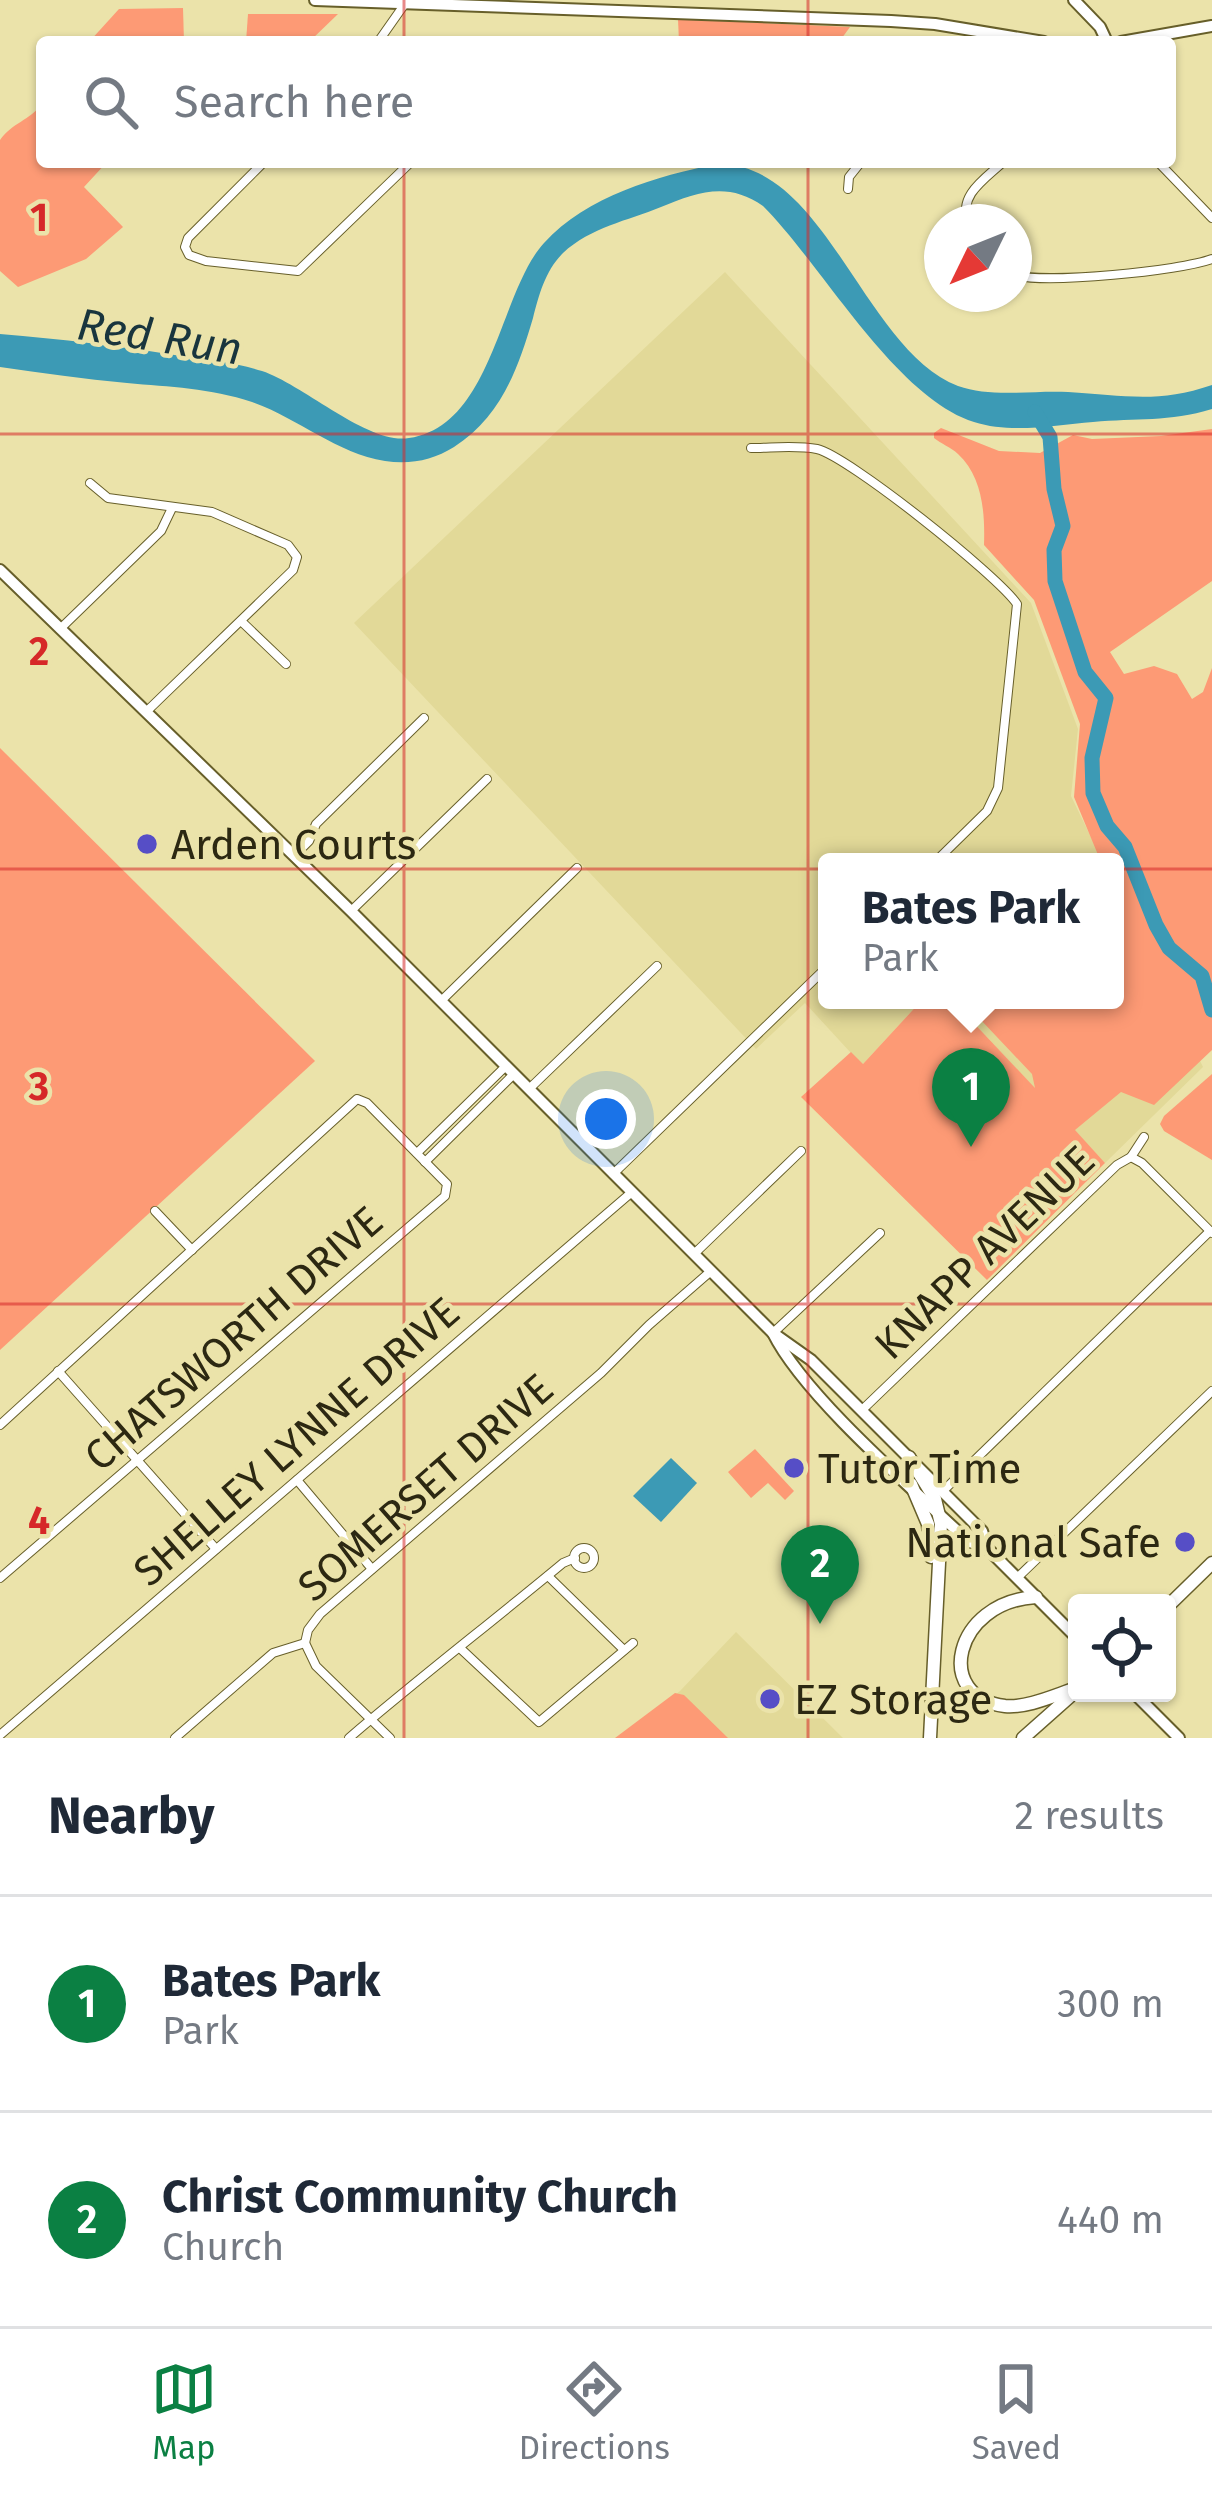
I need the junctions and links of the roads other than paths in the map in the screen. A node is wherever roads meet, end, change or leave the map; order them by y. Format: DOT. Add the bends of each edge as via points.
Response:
graph roads {
  1 [pos="315,0"];
  2 [pos="1074,0"];
  3 [pos="404,5"];
  4 [pos="592,6"];
  5 [pos="1212,26"];
  6 [pos="382,36"];
  7 [pos="973,36"];
  8 [pos="1104,36"];
  9 [pos="1155,36"];
  10 [pos="258,168"];
  11 [pos="405,168"];
  12 [pos="857,168"];
  13 [pos="997,168"];
  14 [pos="1164,168"];
  15 [pos="848,189"];
  16 [pos="966,204"];
  17 [pos="1212,218"];
  18 [pos="1212,259"];
  19 [pos="1032,277"];
  20 [pos="751,448"];
  21 [pos="90,483"];
  22 [pos="172,508"];
  23 [pos="0,570"];
  24 [pos="242,621"];
  25 [pos="60,628"];
  26 [pos="286,664"];
  27 [pos="146,712"];
  28 [pos="424,718"];
  29 [pos="488,779"];
  30 [pos="944,853"];
  31 [pos="294,856"];
  32 [pos="577,868"];
  33 [pos="351,911"];
  34 [pos="657,966"];
  35 [pos="818,976"];
  36 [pos="441,1001"];
  37 [pos="510,1070"];
  38 [pos="529,1089"];
  39 [pos="1144,1137"];
  40 [pos="801,1151"];
  41 [pos="1131,1157"];
  42 [pos="421,1158"];
  43 [pos="614,1174"];
  44 [pos="632,1192"];
  45 [pos="155,1211"];
  46 [pos="1211,1232"];
  47 [pos="880,1233"];
  48 [pos="192,1250"];
  49 [pos="694,1254"];
  50 [pos="711,1271"];
  51 [pos="773,1333"];
  52 [pos="58,1371"];
  53 [pos="1212,1391"];
  54 [pos="862,1410"];
  55 [pos="0,1425"];
  56 [pos="909,1457"];
  57 [pos="139,1459"];
  58 [pos="297,1480"];
  59 [pos="910,1484"];
  60 [pos="943,1491"];
  61 [pos="940,1514"];
  62 [pos="216,1549"];
  63 [pos="988,1549"];
  64 [pos="574,1558"];
  65 [pos="1212,1564"];
  66 [pos="372,1569"];
  67 [pos="548,1576"];
  68 [pos="1018,1577"];
  69 [pos="0,1578"];
  70 [pos="1036,1597"];
  71 [pos="1176,1598"];
  72 [pos="1068,1628"];
  73 [pos="305,1643"];
  74 [pos="633,1643"];
  75 [pos="461,1649"];
  76 [pos="624,1651"];
  77 [pos="1068,1691"];
  78 [pos="1068,1697"];
  79 [pos="1143,1702"];
  80 [pos="371,1719"];
  81 [pos="0,1735"];
  82 [pos="176,1738"];
  83 [pos="349,1738"];
  84 [pos="390,1738"];
  85 [pos="926,1738"];
  86 [pos="1023,1738"];
  87 [pos="1179,1738"];
  1 -- 3 [label="main road"];
  2 -- 8 [label="main road"];
  3 -- 4 [label="main road"];
  3 -- 6 [label="street"];
  4 -- 7 [label="main road" via="891,21"];
  5 -- 9 [label="main road"];
  10 -- 11 [label="street" via="191,234 189,255 298,271"];
  12 -- 15 [label="street"];
  13 -- 16 [label="street"];
  14 -- 17 [label="street"];
  18 -- 19 [label="street"];
  20 -- 30 [label="street" via="825,452 923,520 1017,604 998,788 987,811"];
  21 -- 22 [label="street" via="108,498"];
  22 -- 24 [label="street" via="219,515 288,545 297,557"];
  22 -- 25 [label="street" via="160,531"];
  23 -- 25 [label="main road"];
  24 -- 26 [label="street"];
  24 -- 27 [label="street"];
  25 -- 27 [label="main road"];
  27 -- 31 [label="main road"];
  28 -- 31 [label="street"];
  29 -- 33 [label="street"];
  31 -- 33 [label="main road"];
  32 -- 36 [label="street"];
  33 -- 36 [label="main road"];
  34 -- 38 [label="street"];
  35 -- 43 [label="street"];
  36 -- 37 [label="main road"];
  37 -- 38 [label="main road"];
  37 -- 42 [label="street"];
  38 -- 43 [label="main road"];
  39 -- 41 [label="street, KNAPP AVENUE"];
  40 -- 49 [label="street"];
  41 -- 46 [label="street"];
  41 -- 54 [label="street, KNAPP AVENUE"];
  42 -- 48 [label="street" via="359,1099"];
  42 -- 57 [label="street, CHATSWORTH DRIVE" via="449,1190"];
  43 -- 44 [label="main road"];
  44 -- 49 [label="main road"];
  44 -- 58 [label="street, SHELLEY LYNNE DRIVE"];
  45 -- 48 [label="street"];
  46 -- 60 [label="street"];
  47 -- 51 [label="street"];
  48 -- 52 [label="street"];
  49 -- 50 [label="main road"];
  50 -- 51 [label="main road"];
  50 -- 66 [label="street, SOMERSET DRIVE"];
  51 -- 54 [label="main road"];
  51 -- 59 [label="main road" via="784,1355"];
  52 -- 55 [label="street"];
  52 -- 57 [label="street"];
  53 -- 68 [label="street"];
  54 -- 56 [label="main road"];
  56 -- 60 [label="main road"];
  56 -- 61 [label="main road"];
  57 -- 62 [label="street"];
  57 -- 69 [label="street, CHATSWORTH DRIVE"];
  58 -- 62 [label="street, SHELLEY LYNNE DRIVE"];
  58 -- 66 [label="street"];
  59 -- 61 [label="main road"];
  59 -- 85 [label="main road" via="932,1545"];
  60 -- 63 [label="main road" via="982,1531"];
  61 -- 63 [label="main road"];
  61 -- 85 [label="main road"];
  62 -- 81 [label="street, SHELLEY LYNNE DRIVE"];
  63 -- 68 [label="main road"];
  64 -- 67 [label="street"];
  65 -- 71 [label="main road"];
  66 -- 73 [label="street, SOMERSET DRIVE" via="314,1619"];
  67 -- 75 [label="street"];
  67 -- 76 [label="street"];
  68 -- 70 [label="main road"];
  70 -- 72 [label="main road"];
  70 -- 77 [label="main road" via="1007,1602 970,1628 961,1651 968,1682 986,1700 1010,1706"];
  73 -- 80 [label="street" via="310,1659"];
  73 -- 82 [label="street, SOMERSET DRIVE" via="278,1650"];
  74 -- 76 [label="street"];
  75 -- 76 [label="street" via="539,1722"];
  75 -- 80 [label="street"];
  78 -- 86 [label="main road"];
  79 -- 87 [label="main road"];
  80 -- 83 [label="street"];
  80 -- 84 [label="street"];
}
